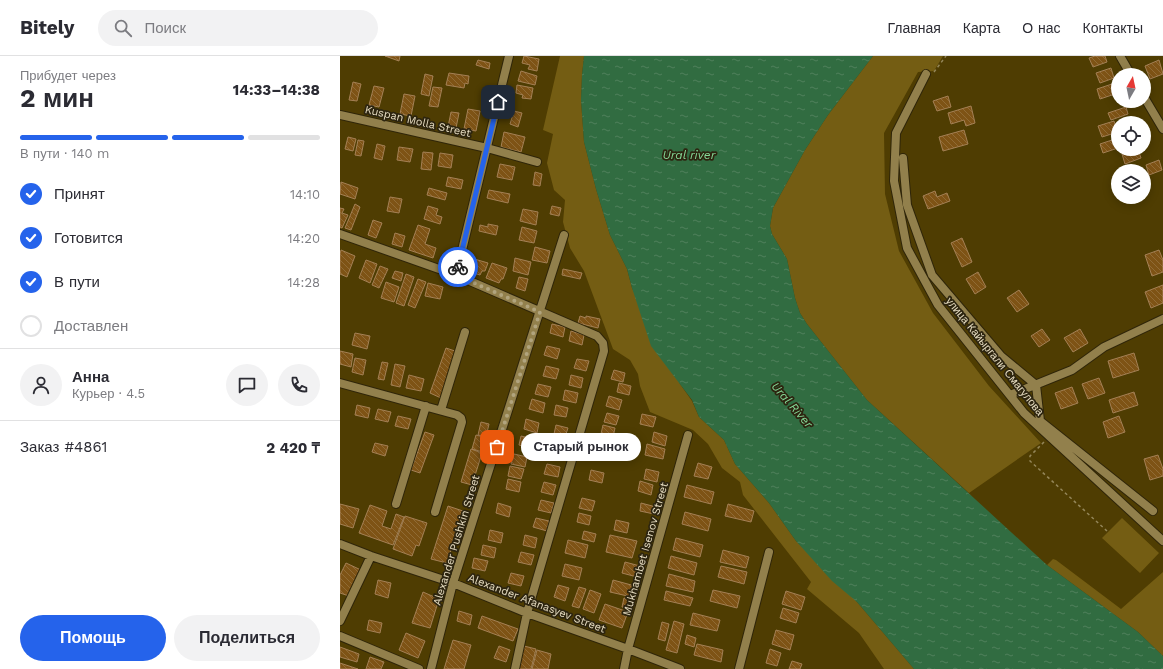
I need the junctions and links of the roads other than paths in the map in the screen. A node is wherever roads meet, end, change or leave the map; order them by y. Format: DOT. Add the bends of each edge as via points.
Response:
graph roads {
  1 [pos="509,56"];
  2 [pos="1120,56"];
  3 [pos="1127,68"];
  4 [pos="926,74"];
  5 [pos="1151,108"];
  6 [pos="340,115"];
  7 [pos="1163,129"];
  8 [pos="487,148"];
  9 [pos="903,158"];
  10 [pos="537,162"];
  11 [pos="340,234"];
  12 [pos="564,235"];
  13 [pos="456,275"];
  14 [pos="540,312"];
  15 [pos="1163,319"];
  16 [pos="466,332"];
  17 [pos="340,383"];
  18 [pos="1036,384"];
  19 [pos="1010,395"];
  20 [pos="426,406"];
  21 [pos="441,410"];
  22 [pos="688,435"];
  23 [pos="396,504"];
  24 [pos="1153,511"];
  25 [pos="435,512"];
  26 [pos="1163,541"];
  27 [pos="340,544"];
  28 [pos="769,552"];
  29 [pos="371,556"];
  30 [pos="453,583"];
  31 [pos="527,613"];
  32 [pos="340,622"];
  33 [pos="340,636"];
  34 [pos="628,649"];
  35 [pos="419,669"];
  36 [pos="431,669"];
  37 [pos="515,669"];
  38 [pos="624,669"];
  39 [pos="680,669"];
  40 [pos="739,669"];
  1 -- 8 [label="street"];
  2 -- 3 [label="street"];
  4 -- 19 [label="street, улица Кайыргали Смагулова" via="896,133 894,181 907,248 938,305"];
  5 -- 7 [label="street"];
  6 -- 8 [label="street, Kuspan Molla Street"];
  8 -- 10 [label="street, Kuspan Molla Street"];
  8 -- 13 [label="street"];
  9 -- 18 [label="street" via="908,205 932,275 1001,356"];
  11 -- 13 [label="street"];
  12 -- 14 [label="street, Alexander Pushkin Street"];
  13 -- 14 [label="street"];
  14 -- 30 [label="street, Alexander Pushkin Street"];
  14 -- 31 [label="street" via="597,336 603,343 604,351"];
  15 -- 18 [label="street" via="1104,347 1072,370"];
  16 -- 21 [label="street"];
  17 -- 20 [label="street"];
  18 -- 19 [label="street"];
  18 -- 24 [label="street" via="1040,421"];
  19 -- 26 [label="street, улица Кайыргали Смагулова" via="1024,413"];
  20 -- 21 [label="street"];
  20 -- 23 [label="street"];
  21 -- 25 [label="street" via="457,415 462,422"];
  22 -- 34 [label="street, Mukhambet Isenov Street"];
  27 -- 29 [label="street, Alexander Afanasyev Street"];
  28 -- 40 [label="street"];
  29 -- 30 [label="street, Alexander Afanasyev Street"];
  29 -- 32 [label="street"];
  30 -- 31 [label="street, Alexander Afanasyev Street"];
  30 -- 36 [label="street, Alexander Pushkin Street"];
  31 -- 34 [label="street, Alexander Afanasyev Street"];
  31 -- 37 [label="street"];
  33 -- 35 [label="street"];
  34 -- 38 [label="street, Mukhambet Isenov Street"];
  34 -- 39 [label="street, Alexander Afanasyev Street"];
}
